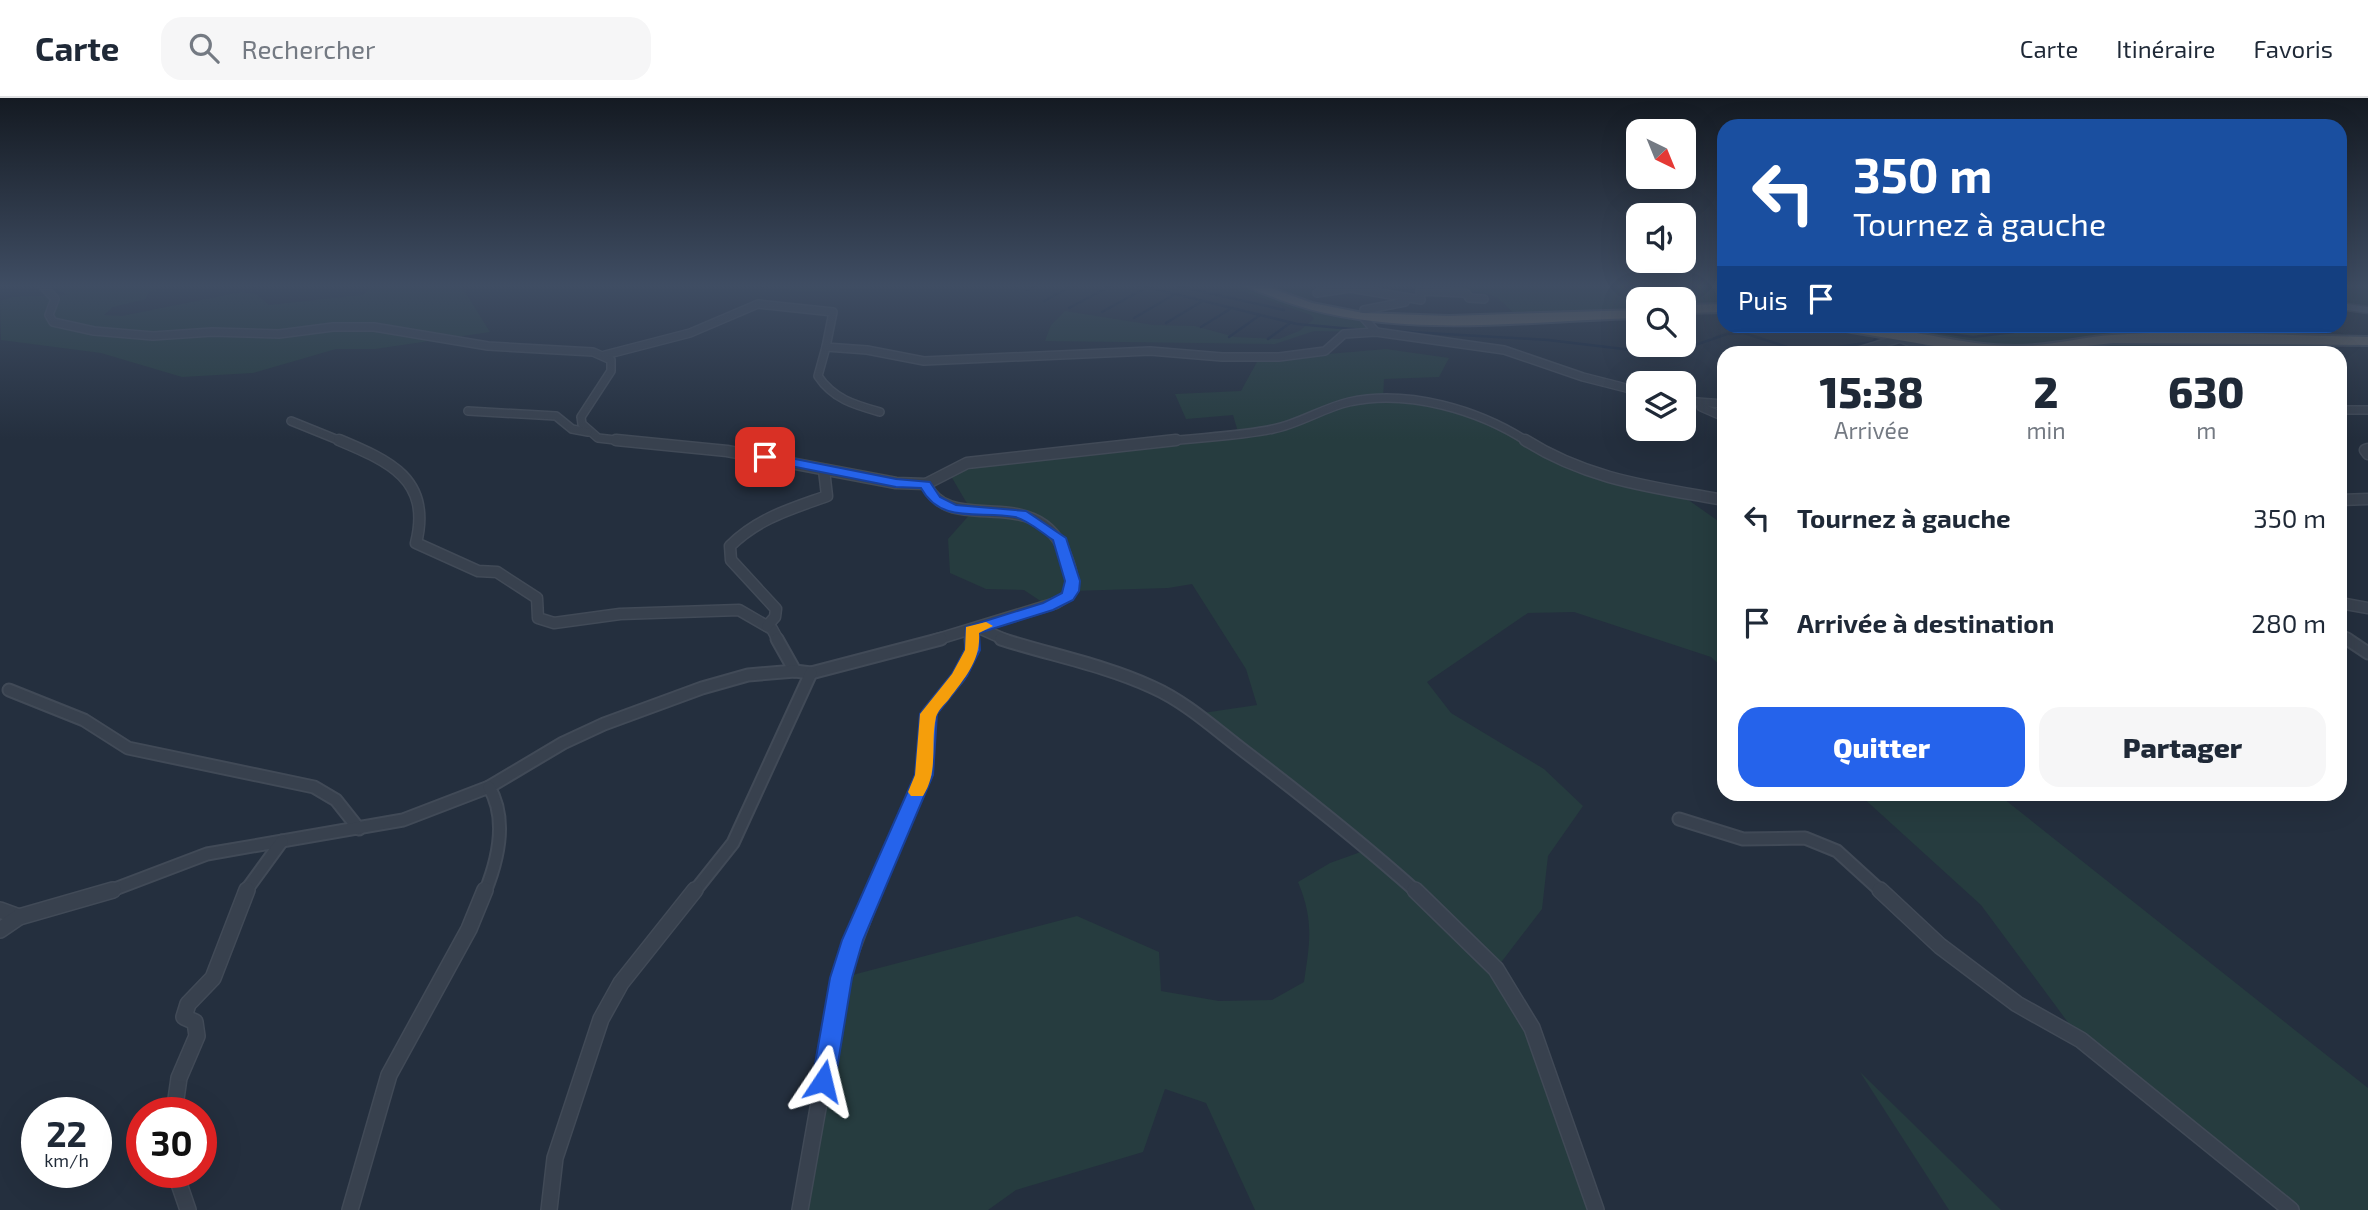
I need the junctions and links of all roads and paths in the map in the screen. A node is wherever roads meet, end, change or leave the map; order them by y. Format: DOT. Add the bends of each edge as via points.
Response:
graph roads {
  1 [pos="427,336"];
  2 [pos="682,336"];
  3 [pos="828,336"];
  4 [pos="1342,336"];
  5 [pos="1423,336"];
  6 [pos="1894,336"];
  7 [pos="1899,337"];
  8 [pos="2368,341"];
  9 [pos="826,346"];
  10 [pos="1873,346"];
  11 [pos="1919,346"];
  12 [pos="1958,346"];
  13 [pos="2056,346"];
  14 [pos="604,355"];
  15 [pos="1626,388"];
  16 [pos="1696,403"];
  17 [pos="1717,404"];
  18 [pos="1696,406"];
  19 [pos="2347,410"];
  20 [pos="2368,410"];
  21 [pos="468,411"];
  22 [pos="880,412"];
  23 [pos="1717,414"];
  24 [pos="291,421"];
  25 [pos="588,432"];
  26 [pos="824,470"];
  27 [pos="926,484"];
  28 [pos="1717,499"];
  29 [pos="2368,499"];
  30 [pos="2347,500"];
  31 [pos="2347,604"];
  32 [pos="2368,608"];
  33 [pos="767,626"];
  34 [pos="975,629"];
  35 [pos="2347,639"];
  36 [pos="2368,653"];
  37 [pos="795,671"];
  38 [pos="811,673"];
  39 [pos="9,690"];
  40 [pos="489,787"];
  41 [pos="1679,819"];
  42 [pos="359,829"];
  43 [pos="282,841"];
  44 [pos="0,910"];
  45 [pos="19,917"];
  46 [pos="0,930"];
  47 [pos="176,1097"];
  48 [pos="180,1188"];
  49 [pos="188,1210"];
  50 [pos="350,1210"];
  51 [pos="549,1210"];
  52 [pos="800,1210"];
  53 [pos="1596,1210"];
  54 [pos="2291,1210"];
  1 -- 14 [label="street" via="488,346"];
  2 -- 14 [label="street"];
  3 -- 9 [label="street"];
  4 -- 9 [label="street" via="1325,351 1279,357 1222,358 1150,351 924,361"];
  5 -- 15 [label="street" via="1504,350"];
  6 -- 7 [label="highway"];
  7 -- 10 [label="street"];
  7 -- 11 [label="street"];
  7 -- 12 [label="highway"];
  8 -- 13 [label="highway" via="2165,338"];
  9 -- 22 [label="street" via="817,376 821,383 841,400"];
  14 -- 25 [label="street" via="611,360 611,371 582,416"];
  16 -- 17 [label="street"];
  18 -- 23 [label="street"];
  19 -- 20 [label="street"];
  21 -- 25 [label="street" via="556,416 572,429"];
  24 -- 33 [label="street" via="400,472 415,490 420,529 416,542 478,571 497,572 537,598 538,618 545,622 739,610"];
  25 -- 26 [label="street" via="598,438 693,446"];
  26 -- 27 [label="street"];
  26 -- 33 [label="street" via="827,496 768,517 730,546 731,560 776,609"];
  27 -- 28 [label="street" via="967,463 1274,429 1349,402 1383,399 1419,401 1478,415 1501,424 1555,459 1611,480"];
  27 -- 34 [label="street" via="934,500 953,509 1021,514 1059,538 1066,555 1072,581 1067,597"];
  29 -- 30 [label="street"];
  31 -- 32 [label="street"];
  33 -- 37 [label="street"];
  34 -- 38 [label="street"];
  34 -- 52 [label="street" via="972,650 959,676 928,714 924,775 841,978"];
  34 -- 53 [label="street" via="1109,669 1155,688 1346,829 1429,903 1496,970 1532,1028"];
  35 -- 36 [label="street"];
  37 -- 38 [label="street"];
  37 -- 40 [label="street" via="748,675 604,724"];
  38 -- 51 [label="street" via="733,843 621,983 601,1019 555,1158"];
  39 -- 42 [label="street" via="84,720 128,747 304,783 331,793"];
  40 -- 42 [label="street" via="403,820"];
  40 -- 50 [label="street" via="499,804 498,863 464,939 389,1075"];
  41 -- 54 [label="street" via="1743,839 1805,838 1837,851 1940,946 2017,1004 2081,1040"];
  42 -- 43 [label="street"];
  43 -- 45 [label="street" via="207,854 114,890"];
  43 -- 47 [label="street" via="244,894 213,978 188,1004 184,1017 195,1022 197,1036 179,1078"];
  44 -- 45 [label="street"];
  45 -- 46 [label="street"];
  48 -- 49 [label="street"];
}
